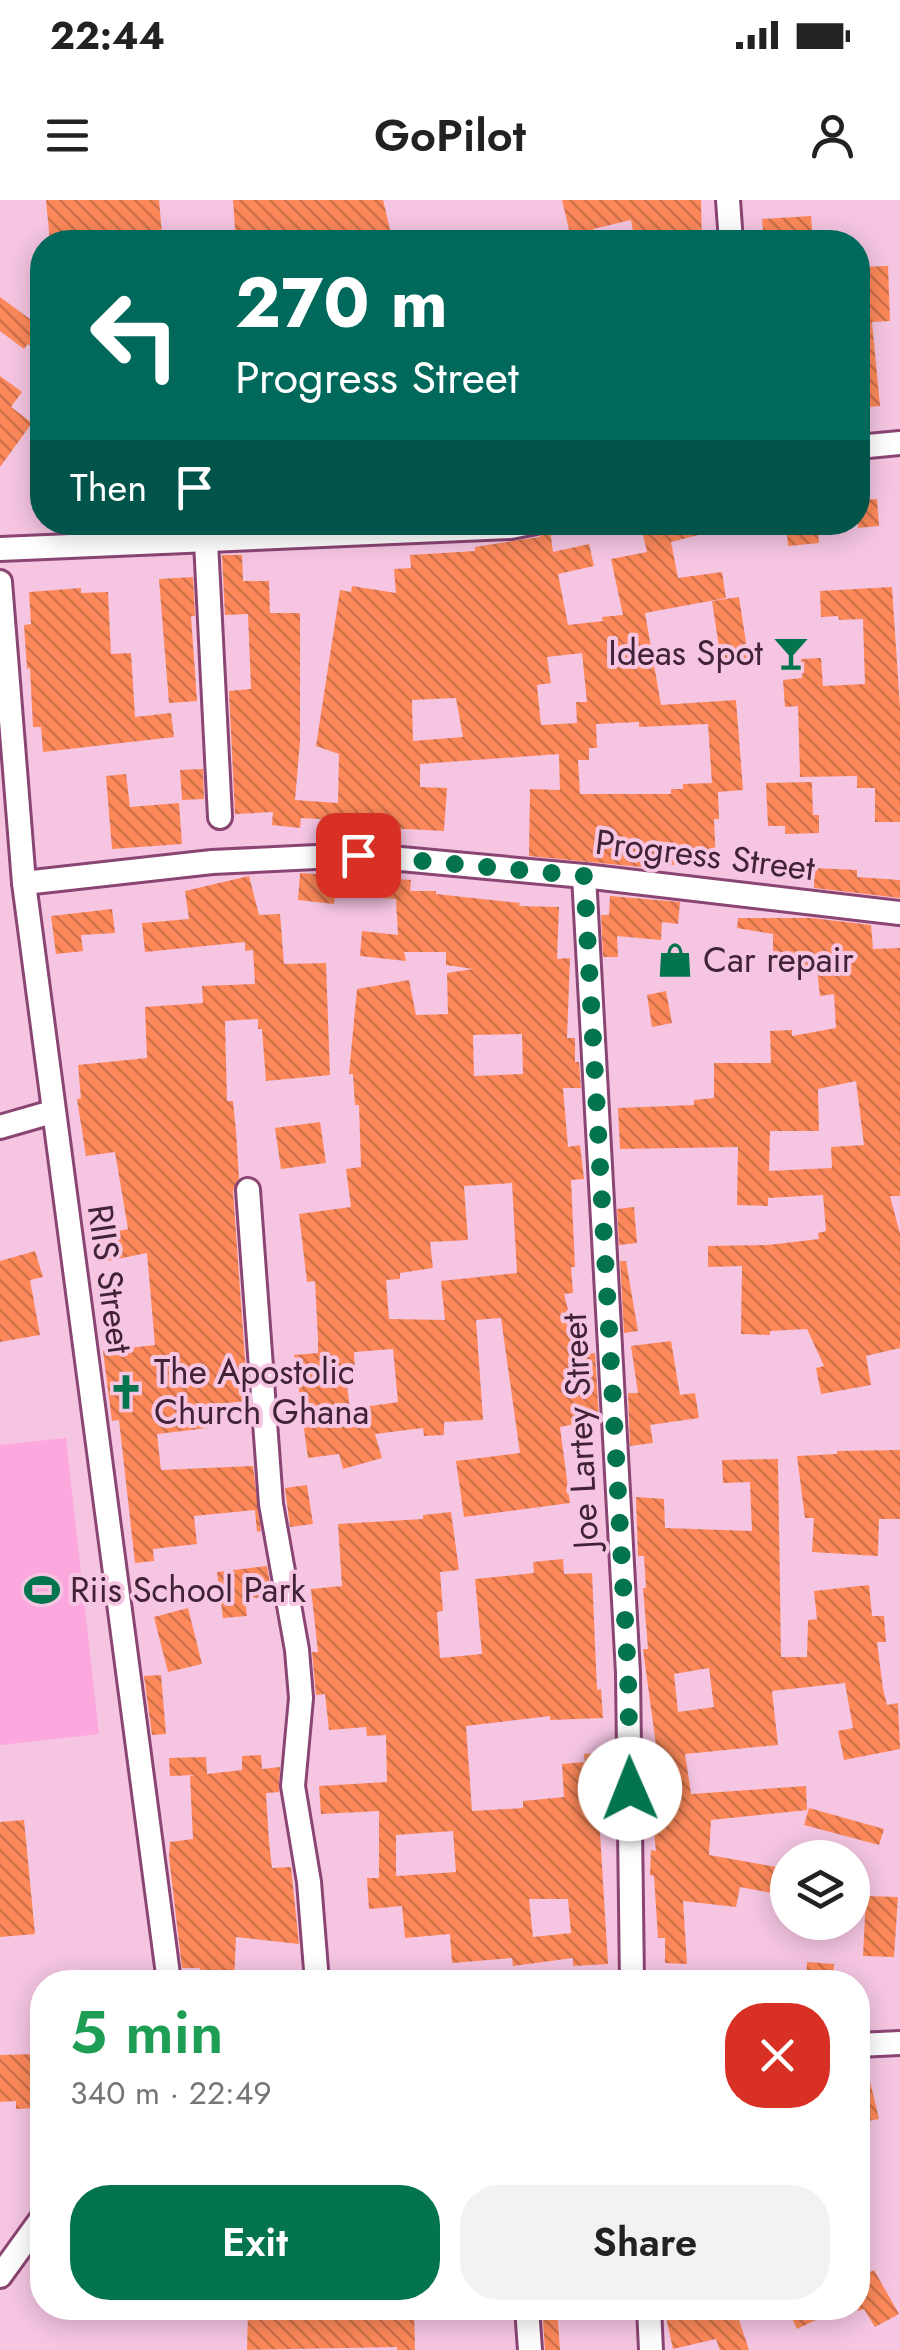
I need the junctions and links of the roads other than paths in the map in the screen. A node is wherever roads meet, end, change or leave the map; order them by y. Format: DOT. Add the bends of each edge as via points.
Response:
graph roads {
  1 [pos="728,200"];
  2 [pos="731,230"];
  3 [pos="900,443"];
  4 [pos="870,446"];
  5 [pos="348,535"];
  6 [pos="206,542"];
  7 [pos="0,549"];
  8 [pos="0,582"];
  9 [pos="220,816"];
  10 [pos="584,876"];
  11 [pos="24,882"];
  12 [pos="900,912"];
  13 [pos="52,1112"];
  14 [pos="0,1127"];
  15 [pos="248,1190"];
  16 [pos="167,1970"];
  17 [pos="316,1970"];
  18 [pos="632,1970"];
  19 [pos="900,2043"];
  20 [pos="870,2044"];
  21 [pos="30,2233"];
  22 [pos="2,2268"];
  23 [pos="527,2320"];
  24 [pos="650,2320"];
  25 [pos="530,2350"];
  26 [pos="652,2350"];
  1 -- 2 [label="street"];
  3 -- 4 [label="street"];
  5 -- 6 [label="street"];
  6 -- 7 [label="street"];
  6 -- 9 [label="street"];
  8 -- 11 [label="street, RIIS Street"];
  10 -- 11 [label="street, Progress Street" via="358,855"];
  10 -- 12 [label="street, Progress Street"];
  10 -- 18 [label="street, Joe Lartey Street" via="628,1673"];
  11 -- 13 [label="street, RIIS Street"];
  13 -- 14 [label="street"];
  13 -- 16 [label="street, RIIS Street"];
  15 -- 17 [label="street" via="271,1504 301,1698 293,1786"];
  19 -- 20 [label="street"];
  21 -- 22 [label="street"];
  23 -- 25 [label="street"];
  24 -- 26 [label="street"];
}
